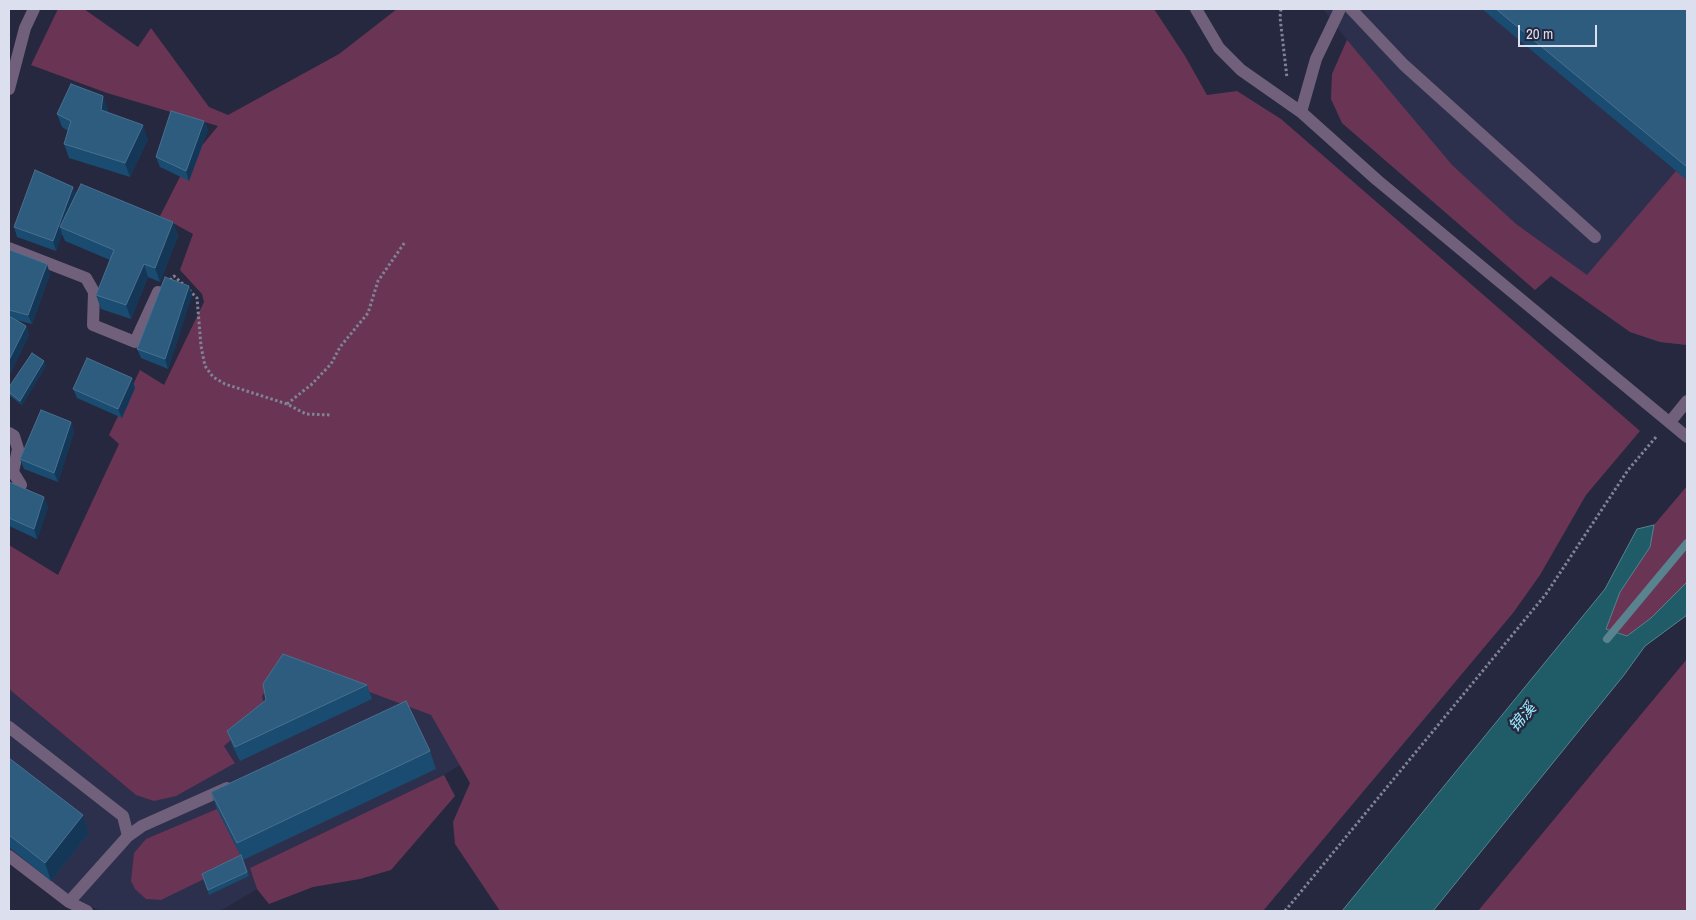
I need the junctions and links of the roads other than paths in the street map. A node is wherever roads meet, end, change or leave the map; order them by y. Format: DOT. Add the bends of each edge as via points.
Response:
graph roads {
  1 [pos="34,9"];
  2 [pos="1196,9"];
  3 [pos="1340,9"];
  4 [pos="1351,9"];
  5 [pos="9,90"];
  6 [pos="1300,112"];
  7 [pos="1595,237"];
  8 [pos="9,248"];
  9 [pos="158,292"];
  10 [pos="1687,401"];
  11 [pos="1670,422"];
  12 [pos="9,433"];
  13 [pos="1687,437"];
  14 [pos="21,485"];
  15 [pos="9,726"];
  16 [pos="239,782"];
  17 [pos="128,836"];
  18 [pos="9,856"];
  19 [pos="69,902"];
  20 [pos="87,911"];
  1 -- 5 [label="street"];
  2 -- 6 [label="street" via="1219,48 1241,70"];
  3 -- 6 [label="street" via="1316,59"];
  4 -- 7 [label="street" via="1404,65"];
  6 -- 11 [label="street" via="1377,180"];
  8 -- 9 [label="street" via="86,278 94,292 93,325 135,342"];
  10 -- 11 [label="street"];
  11 -- 13 [label="street"];
  12 -- 14 [label="street" via="14,436 18,449 13,472"];
  15 -- 17 [label="street" via="123,816"];
  16 -- 17 [label="street" via="142,826"];
  17 -- 19 [label="street"];
  18 -- 19 [label="street"];
  19 -- 20 [label="street"];
}
